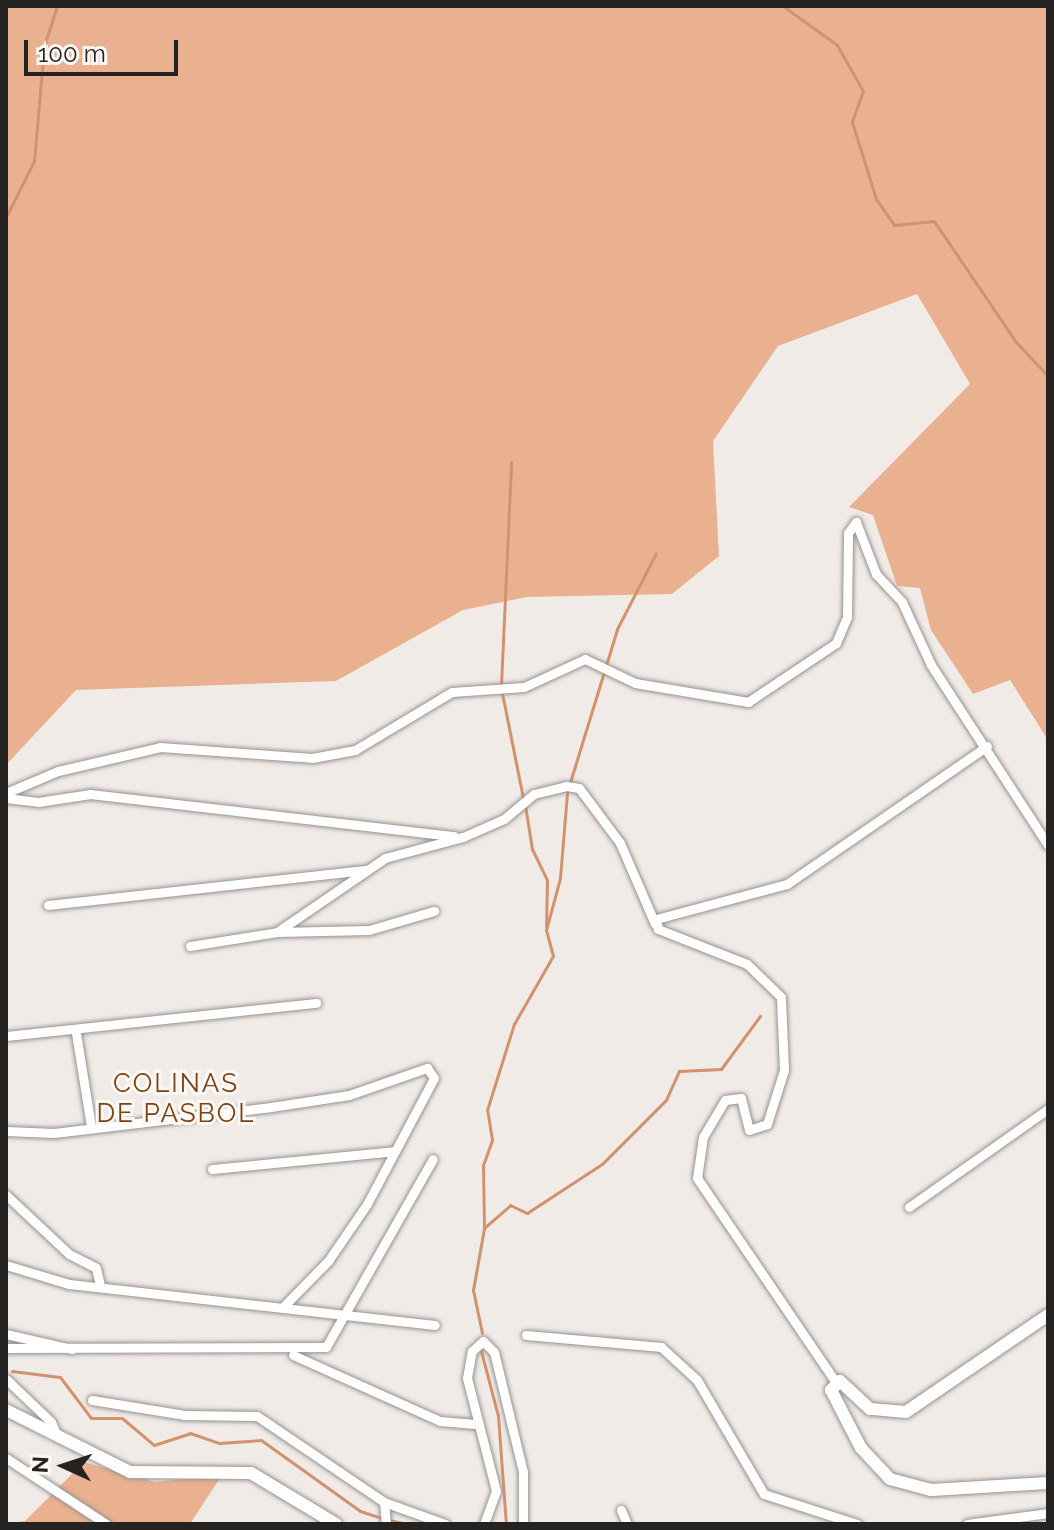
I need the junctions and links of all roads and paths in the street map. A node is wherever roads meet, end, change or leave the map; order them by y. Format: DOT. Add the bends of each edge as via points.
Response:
graph roads {
  1 [pos="987,746"];
  2 [pos="6,795"];
  3 [pos="463,837"];
  4 [pos="1048,845"];
  5 [pos="370,870"];
  6 [pos="48,905"];
  7 [pos="434,911"];
  8 [pos="655,924"];
  9 [pos="277,932"];
  10 [pos="190,946"];
  11 [pos="316,1003"];
  12 [pos="76,1033"];
  13 [pos="6,1036"];
  14 [pos="1048,1109"];
  15 [pos="91,1127"];
  16 [pos="6,1131"];
  17 [pos="394,1151"];
  18 [pos="433,1159"];
  19 [pos="212,1169"];
  20 [pos="6,1195"];
  21 [pos="909,1207"];
  22 [pos="6,1265"];
  23 [pos="100,1286"];
  24 [pos="283,1307"];
  25 [pos="347,1314"];
  26 [pos="1048,1315"];
  27 [pos="435,1325"];
  28 [pos="6,1334"];
  29 [pos="526,1335"];
  30 [pos="6,1348"];
  31 [pos="79,1352"];
  32 [pos="279,1352"];
  33 [pos="6,1379"];
  34 [pos="835,1381"];
  35 [pos="92,1400"];
  36 [pos="6,1410"];
  37 [pos="478,1424"];
  38 [pos="59,1442"];
  39 [pos="6,1458"];
  40 [pos="1048,1483"];
  41 [pos="384,1502"];
  42 [pos="621,1510"];
  43 [pos="1048,1513"];
  44 [pos="106,1524"];
  45 [pos="336,1524"];
  46 [pos="386,1524"];
  47 [pos="445,1524"];
  48 [pos="484,1524"];
  49 [pos="523,1524"];
  50 [pos="627,1524"];
  51 [pos="857,1524"];
  52 [pos="967,1524"];
  1 -- 2 [label="street" via="931,665 902,602 876,574 856,522 848,533 847,617 836,643 748,702 635,683 611,665 585,659 524,687 452,692 355,750 312,758 144,749"];
  1 -- 4 [label="street"];
  1 -- 8 [label="street" via="787,884 660,916"];
  2 -- 3 [label="street" via="38,802 90,794 147,806"];
  3 -- 5 [label="street" via="413,847"];
  3 -- 8 [label="street" via="504,819 534,794 579,788 628,857"];
  5 -- 6 [label="street"];
  5 -- 9 [label="street"];
  7 -- 9 [label="street" via="369,930"];
  8 -- 34 [label="street" via="747,964 781,997 784,1070 767,1124 749,1130 741,1098 725,1100 703,1137 697,1178"];
  9 -- 10 [label="street"];
  11 -- 12 [label="street"];
  12 -- 13 [label="street"];
  12 -- 15 [label="street"];
  14 -- 21 [label="street"];
  15 -- 16 [label="street"];
  15 -- 17 [label="street" via="349,1095 427,1068 434,1078"];
  17 -- 19 [label="street"];
  17 -- 24 [label="street" via="328,1261"];
  18 -- 25 [label="street"];
  20 -- 23 [label="street" via="69,1254 96,1268"];
  22 -- 23 [label="street" via="31,1276"];
  23 -- 24 [label="street"];
  24 -- 25 [label="street"];
  25 -- 27 [label="street"];
  25 -- 32 [label="street" via="326,1347"];
  26 -- 34 [label="street" via="906,1412 870,1409"];
  28 -- 31 [label="street"];
  29 -- 51 [label="street" via="661,1347 697,1380 764,1494"];
  30 -- 31 [label="street"];
  31 -- 32 [label="street" via="221,1346"];
  32 -- 37 [label="street" via="440,1421"];
  33 -- 38 [label="street" via="51,1422"];
  34 -- 40 [label="street" via="833,1395 861,1448 890,1479 931,1490"];
  35 -- 41 [label="street" via="185,1415 257,1416"];
  36 -- 38 [label="street"];
  37 -- 48 [label="street" via="496,1491"];
  37 -- 49 [label="street" via="467,1362 483,1341 494,1352 523,1472"];
  38 -- 45 [label="street" via="144,1474 251,1473"];
  39 -- 44 [label="street"];
  41 -- 46 [label="street"];
  41 -- 47 [label="street"];
  42 -- 50 [label="street"];
  43 -- 52 [label="street"];
}
